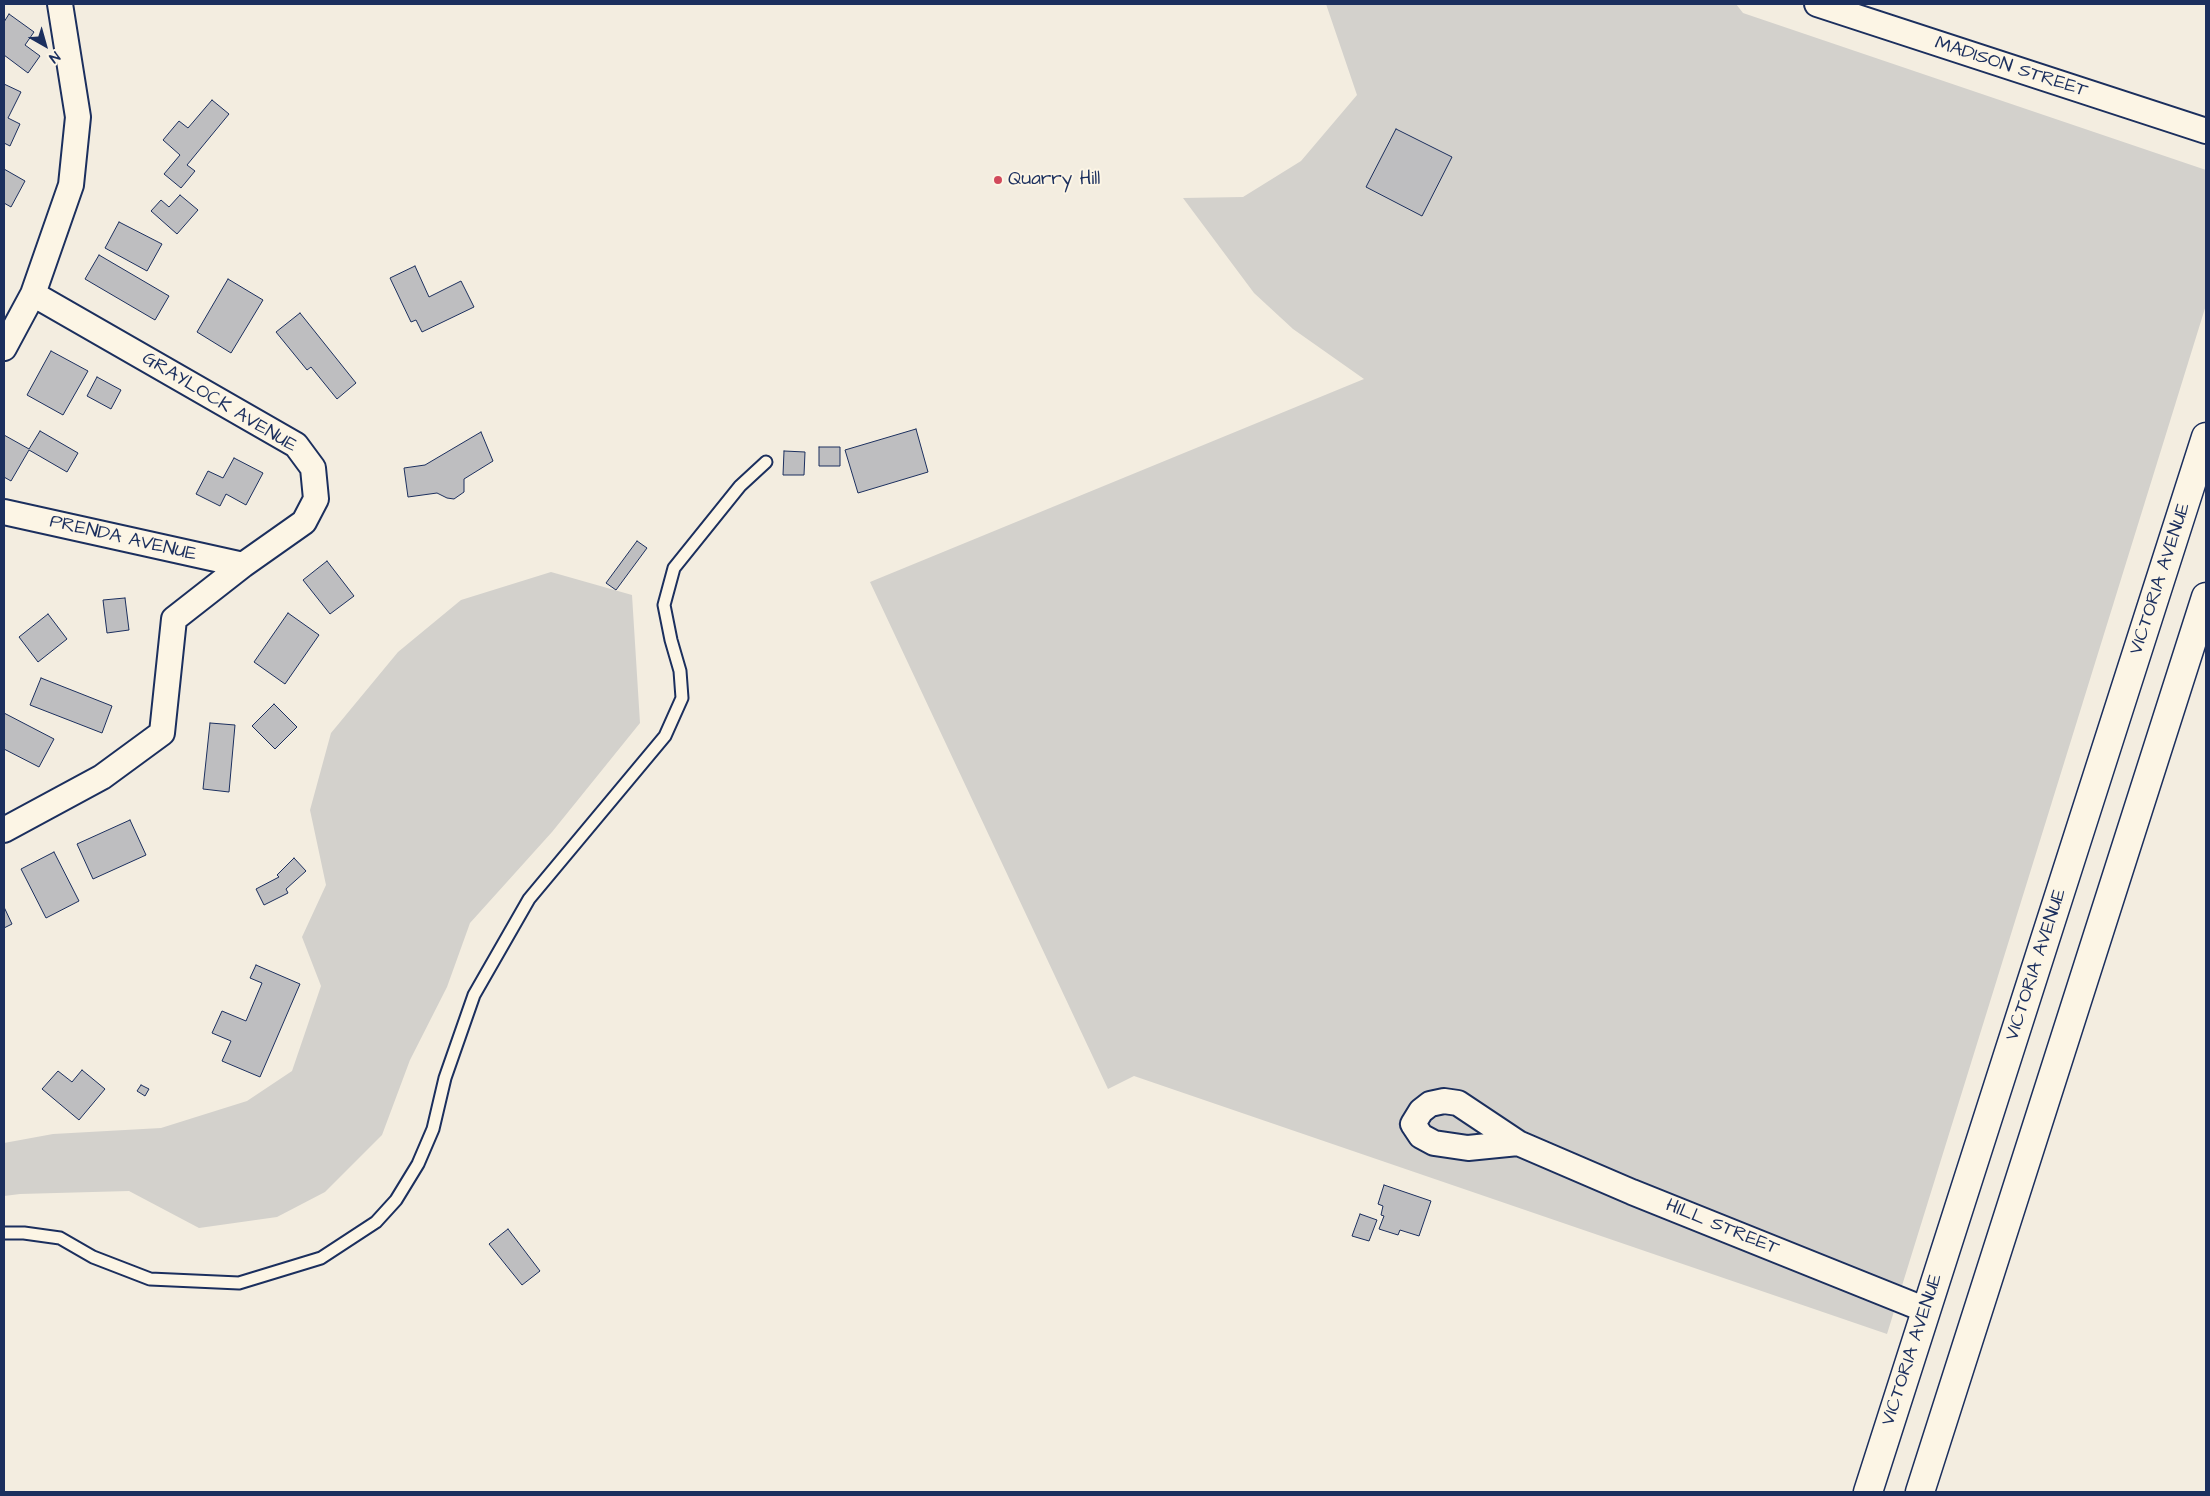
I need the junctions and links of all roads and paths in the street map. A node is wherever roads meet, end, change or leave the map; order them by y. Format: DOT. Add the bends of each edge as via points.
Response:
graph roads {
  1 [pos="60,4"];
  2 [pos="1817,4"];
  3 [pos="2206,131"];
  4 [pos="33,294"];
  5 [pos="4,348"];
  6 [pos="2206,437"];
  7 [pos="766,462"];
  8 [pos="4,512"];
  9 [pos="243,566"];
  10 [pos="2206,597"];
  11 [pos="4,830"];
  12 [pos="1518,1144"];
  13 [pos="4,1233"];
  14 [pos="1926,1310"];
  15 [pos="1868,1492"];
  16 [pos="1920,1492"];
  1 -- 4 [label="street" via="78,116 71,185"];
  2 -- 3 [label="street, MADISON STREET"];
  4 -- 5 [label="street"];
  4 -- 9 [label="street, GRAYLOCK AVENUE" via="296,445 313,468 316,499 304,522"];
  6 -- 14 [label="main road, VICTORIA AVENUE"];
  7 -- 13 [label="lane" via="740,486 674,568 664,605 680,671 682,698 665,736 529,900 474,994 445,1078 433,1129 418,1164 396,1200 376,1222 321,1258 239,1283 150,1279 93,1257 60,1238"];
  8 -- 9 [label="street, PRENDA AVENUE"];
  9 -- 11 [label="street, GRAYLOCK AVENUE" via="174,619 162,733 102,777"];
  10 -- 16 [label="main road"];
  12 -- 14 [label="street, HILL STREET"];
  14 -- 15 [label="main road, VICTORIA AVENUE"];
}
